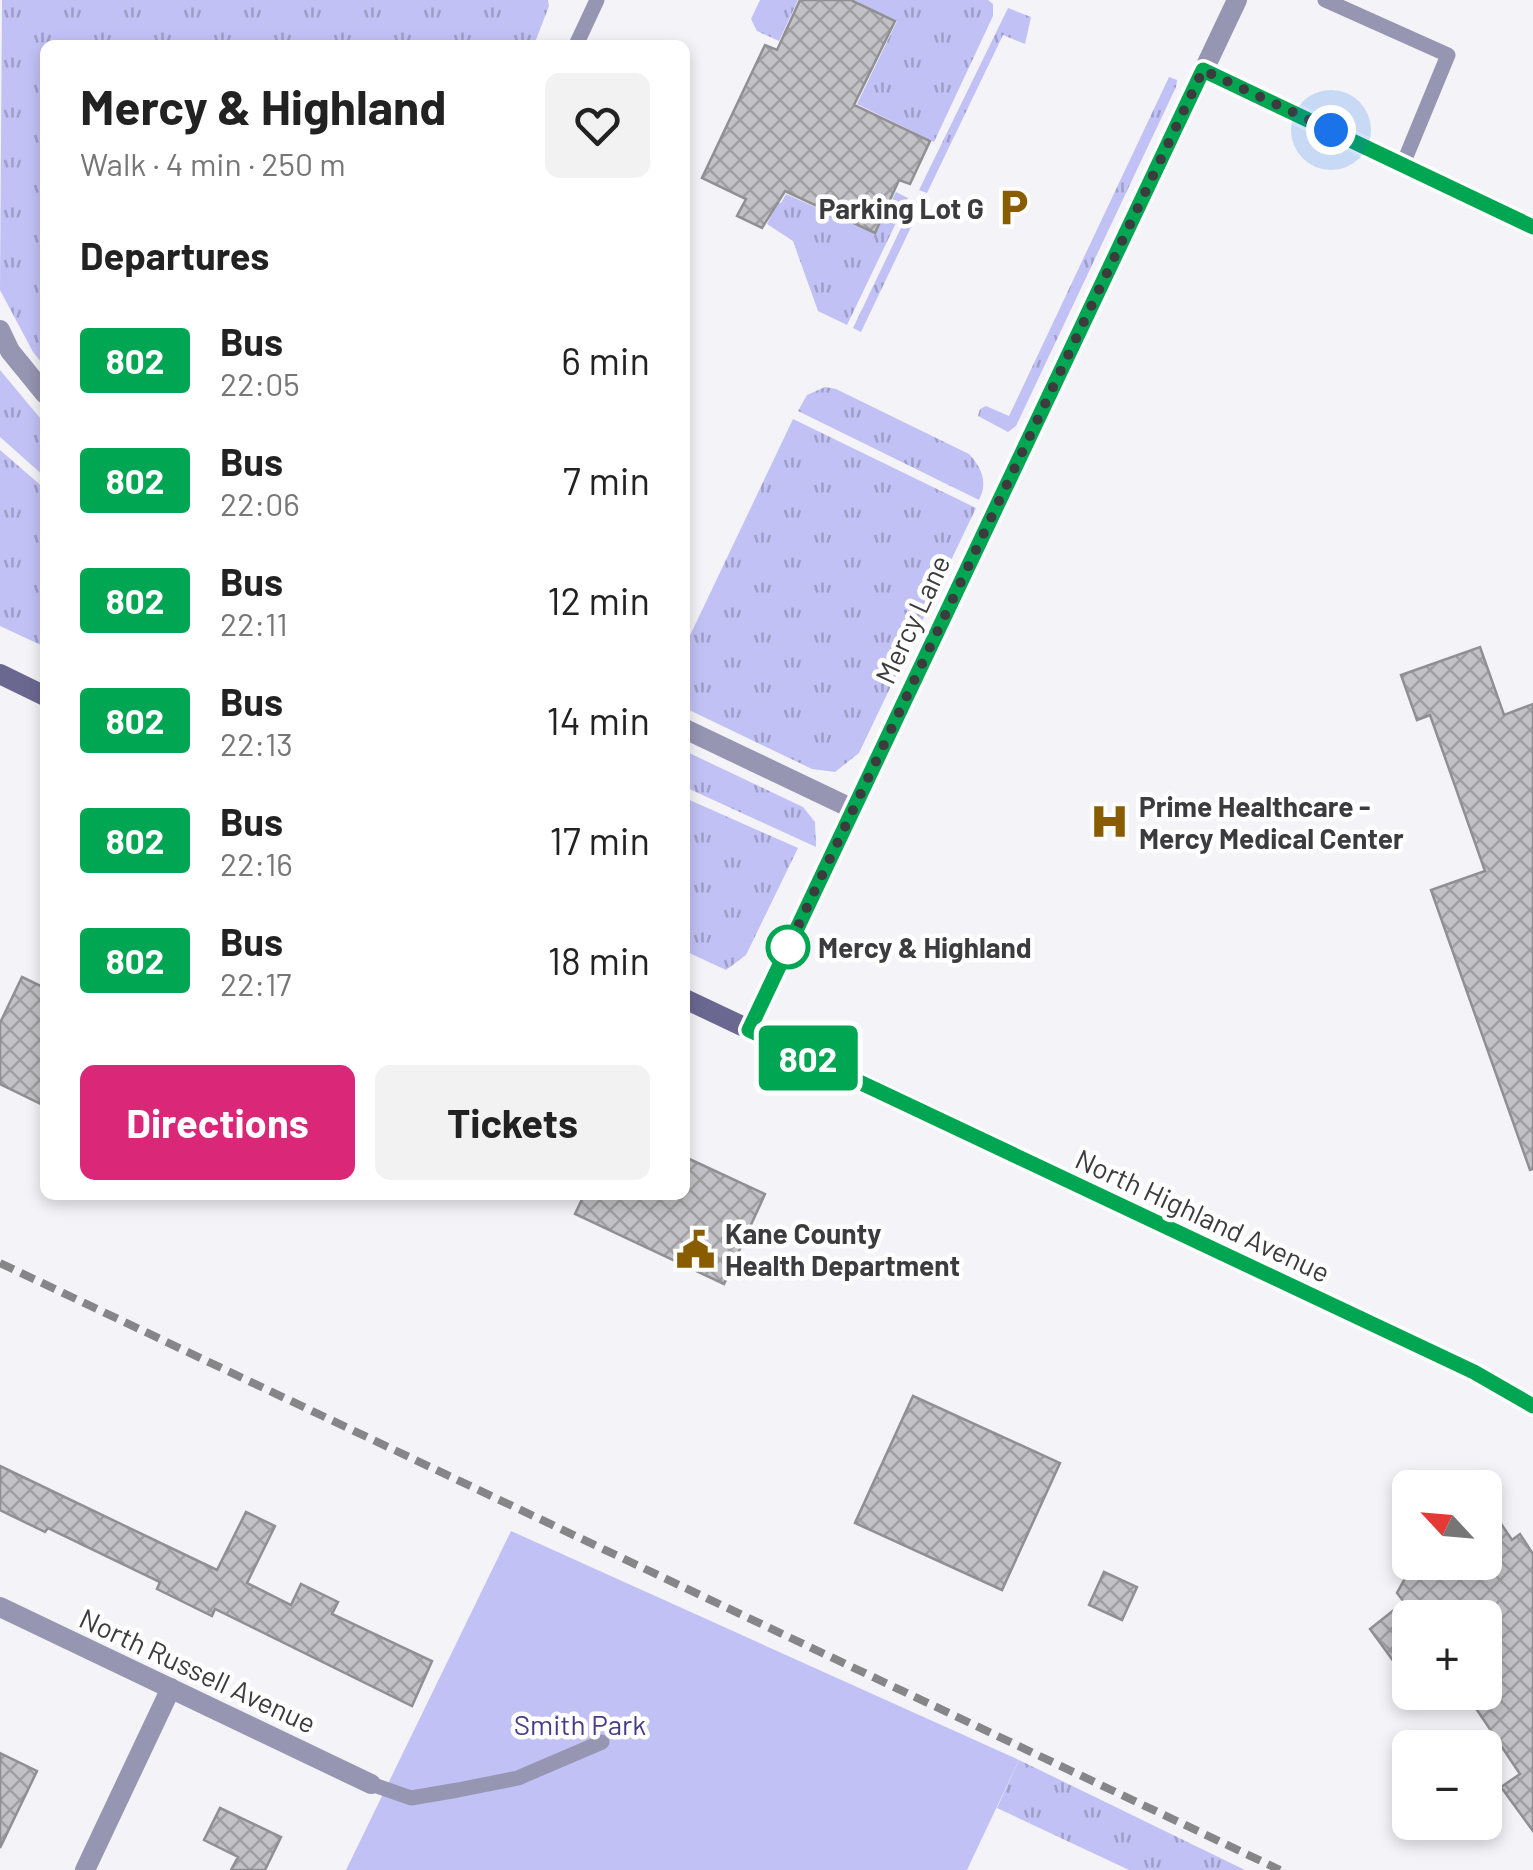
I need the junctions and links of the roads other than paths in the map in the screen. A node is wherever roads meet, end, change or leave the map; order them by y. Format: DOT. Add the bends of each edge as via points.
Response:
graph roads {
  1 [pos="597,0"];
  2 [pos="1237,0"];
  3 [pos="1329,1"];
  4 [pos="578,40"];
  5 [pos="1203,70"];
  6 [pos="1403,164"];
  7 [pos="1533,227"];
  8 [pos="0,330"];
  9 [pos="40,388"];
  10 [pos="0,674"];
  11 [pos="40,694"];
  12 [pos="690,731"];
  13 [pos="853,809"];
  14 [pos="690,1002"];
  15 [pos="749,1030"];
  16 [pos="1533,1406"];
  17 [pos="0,1607"];
  18 [pos="172,1688"];
  19 [pos="602,1742"];
  20 [pos="372,1784"];
  21 [pos="85,1870"];
  1 -- 4 [label="lane"];
  2 -- 5 [label="street, Mercy Lane"];
  3 -- 6 [label="lane" via="1448,56"];
  5 -- 6 [label="street"];
  5 -- 13 [label="street, Mercy Lane"];
  6 -- 7 [label="street"];
  8 -- 9 [label="street"];
  10 -- 11 [label="street"];
  12 -- 13 [label="street"];
  13 -- 15 [label="street, Mercy Lane"];
  14 -- 15 [label="street, North Highland Avenue"];
  15 -- 16 [label="street, North Highland Avenue"];
  17 -- 18 [label="street, North Russell Avenue"];
  18 -- 20 [label="street, North Russell Avenue"];
  18 -- 21 [label="street"];
  19 -- 20 [label="lane" via="518,1778 458,1790 411,1798"];
}
